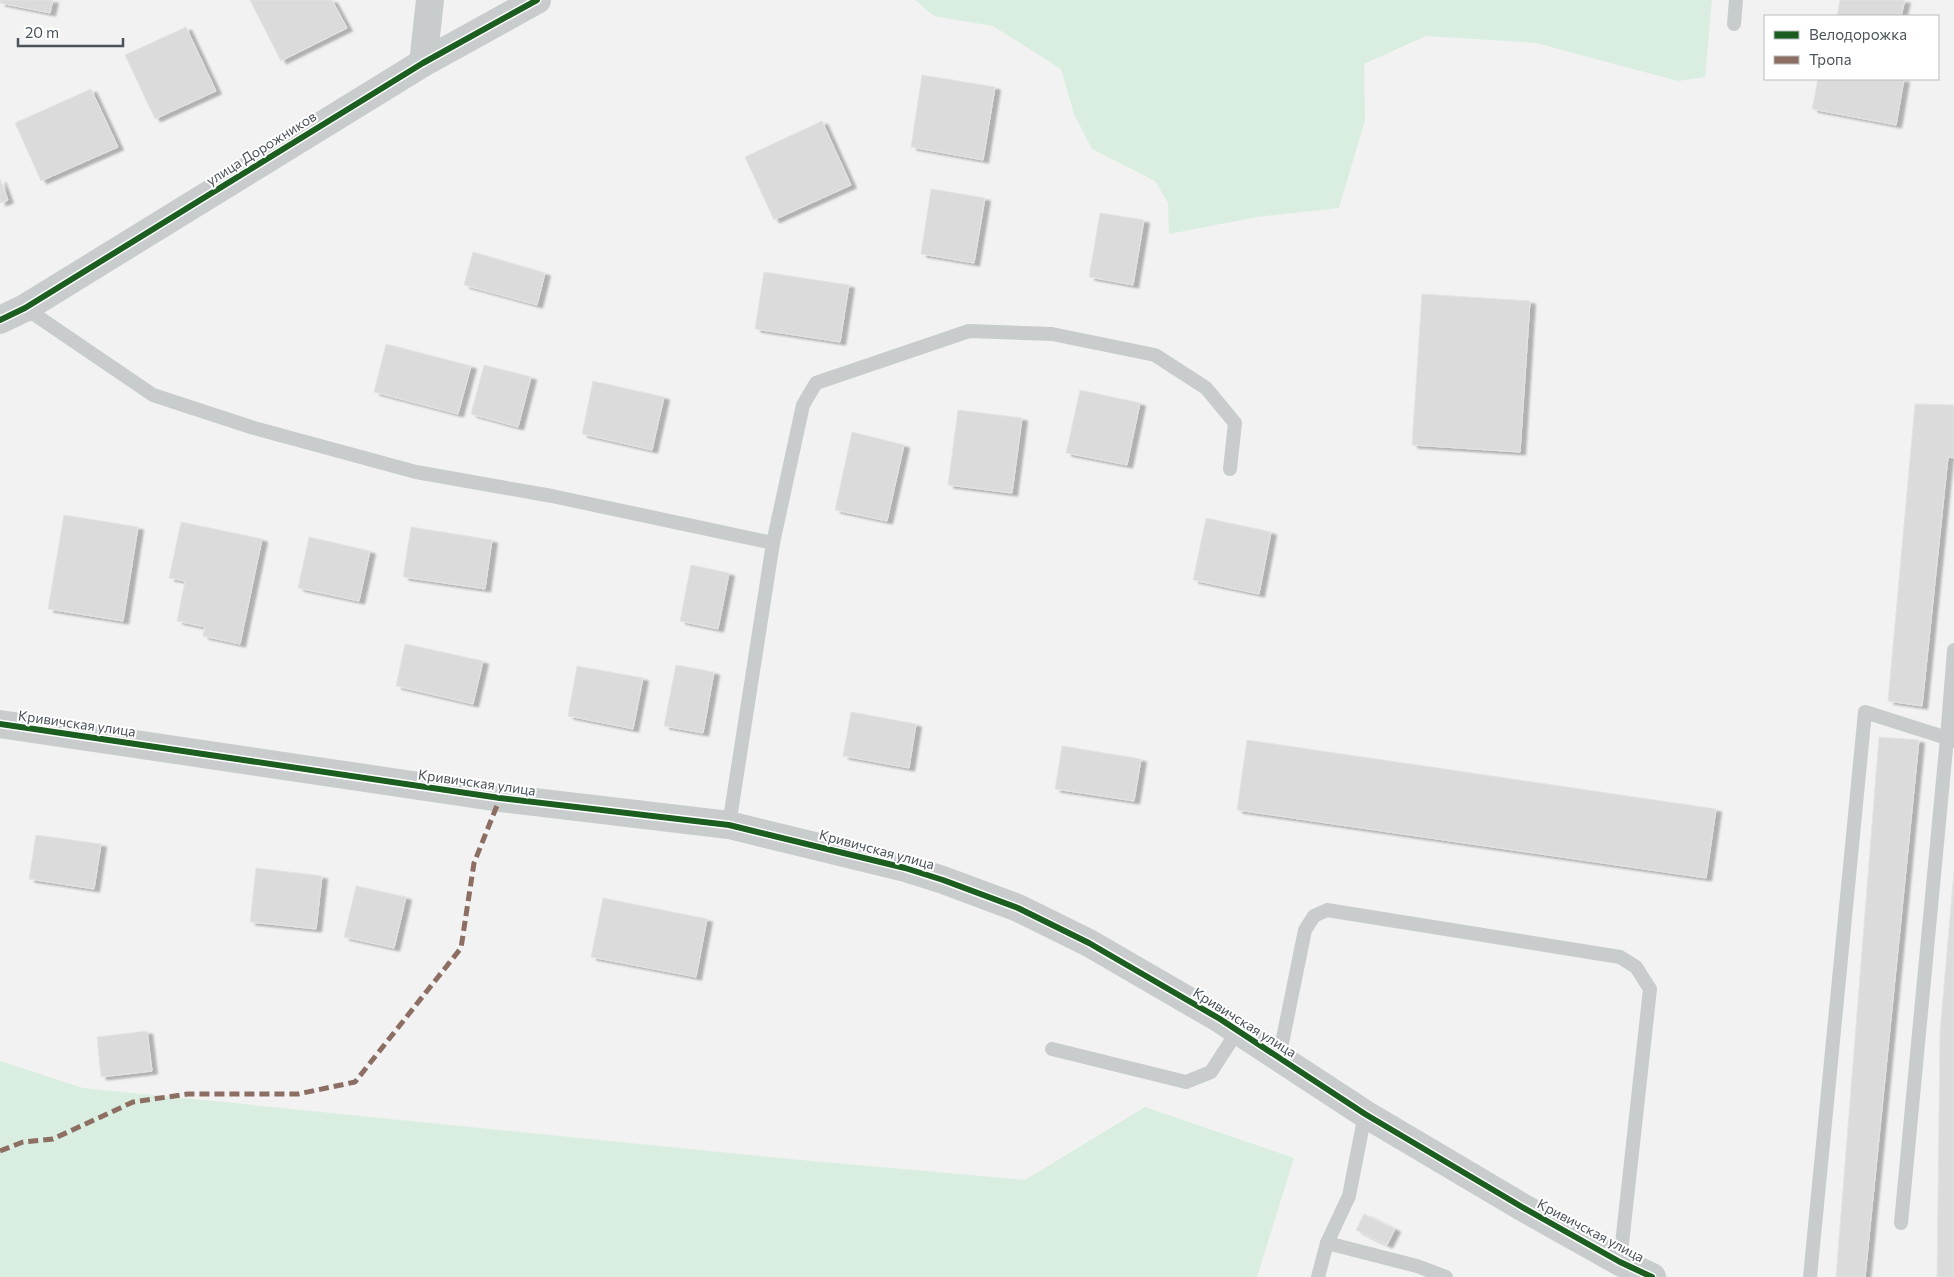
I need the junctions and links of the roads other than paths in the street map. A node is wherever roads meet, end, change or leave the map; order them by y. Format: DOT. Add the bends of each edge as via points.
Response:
graph roads {
  1 [pos="430,0"];
  2 [pos="537,0"];
  3 [pos="1736,0"];
  4 [pos="1734,24"];
  5 [pos="423,63"];
  6 [pos="25,308"];
  7 [pos="0,320"];
  8 [pos="1230,469"];
  9 [pos="773,543"];
  10 [pos="1954,650"];
  11 [pos="0,724"];
  12 [pos="1950,740"];
  13 [pos="729,825"];
  14 [pos="1238,1030"];
  15 [pos="1052,1049"];
  16 [pos="1279,1058"];
  17 [pos="1365,1114"];
  18 [pos="1901,1223"];
  19 [pos="1328,1243"];
  20 [pos="1620,1262"];
  21 [pos="1318,1277"];
  22 [pos="1446,1277"];
  23 [pos="1652,1277"];
  24 [pos="1810,1277"];
  1 -- 5 [label="street"];
  2 -- 5 [label="street, улица Дорожников"];
  3 -- 4 [label="lane"];
  5 -- 6 [label="street, улица Дорожников"];
  6 -- 7 [label="street, улица Дорожников"];
  6 -- 9 [label="lane" via="153,395 254,428 416,472 552,496"];
  8 -- 9 [label="lane" via="1234,424 1206,388 1154,355 1052,334 969,331 816,382 803,405"];
  9 -- 13 [label="lane"];
  10 -- 12 [label="lane"];
  11 -- 13 [label="street, Кривичская улица" via="500,798"];
  12 -- 18 [label="lane"];
  12 -- 24 [label="lane" via="1866,712"];
  13 -- 14 [label="street, Кривичская улица" via="905,868 1008,904 1089,943"];
  14 -- 15 [label="lane" via="1211,1072 1186,1082"];
  14 -- 16 [label="street, Кривичская улица"];
  16 -- 17 [label="street, Кривичская улица"];
  16 -- 20 [label="lane" via="1305,930 1314,916 1327,910 1620,957 1636,967 1650,989"];
  17 -- 19 [label="lane" via="1349,1196"];
  17 -- 20 [label="street, Кривичская улица"];
  19 -- 21 [label="lane"];
  19 -- 22 [label="lane" via="1417,1266"];
  20 -- 23 [label="street, Кривичская улица"];
}
